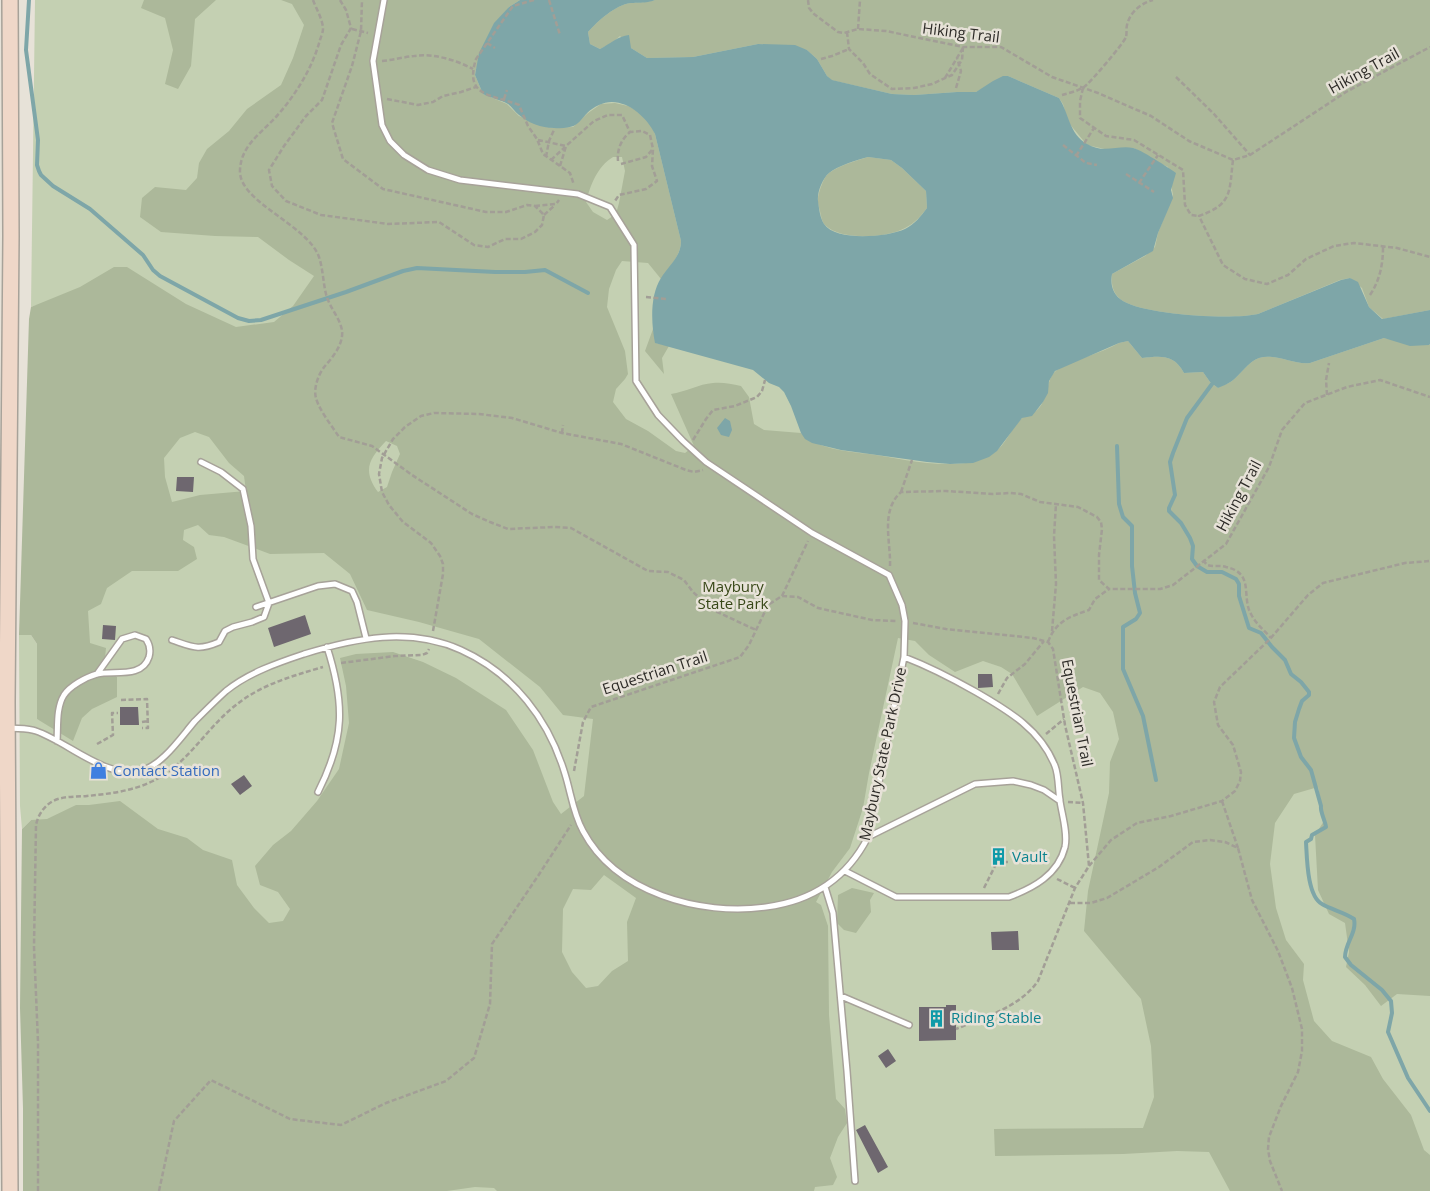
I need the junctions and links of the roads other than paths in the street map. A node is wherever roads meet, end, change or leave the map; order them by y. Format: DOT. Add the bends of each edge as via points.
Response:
graph roads {
  1 [pos="10,0"];
  2 [pos="384,0"];
  3 [pos="201,462"];
  4 [pos="269,603"];
  5 [pos="256,608"];
  6 [pos="366,638"];
  7 [pos="172,640"];
  8 [pos="327,647"];
  9 [pos="904,658"];
  10 [pos="97,674"];
  11 [pos="7,728"];
  12 [pos="57,741"];
  13 [pos="318,792"];
  14 [pos="1060,801"];
  15 [pos="868,837"];
  16 [pos="844,872"];
  17 [pos="825,887"];
  18 [pos="841,996"];
  19 [pos="909,1025"];
  20 [pos="854,1181"];
  21 [pos="10,1191"];
  1 -- 11 [label="main road"];
  2 -- 9 [label="lane, Maybury State Park Drive" via="373,62 382,125 390,141 404,155 428,170 460,180 578,194 610,208 634,245 636,381 658,415 709,463 812,533 889,575 905,621"];
  3 -- 4 [label="lane" via="221,472 242,489 251,526 253,559"];
  4 -- 5 [label="lane"];
  4 -- 6 [label="lane" via="318,586 335,584 352,591"];
  4 -- 7 [label="lane" via="264,616 225,631 219,642 205,648"];
  6 -- 8 [label="lane, Maybury State Park Drive"];
  6 -- 17 [label="lane, Maybury State Park Drive" via="402,637 431,641 460,650 507,679 546,728 566,776 576,816 588,840 611,867 639,885 668,897 728,908 763,907 796,899"];
  8 -- 12 [label="lane, Maybury State Park Drive" via="269,666 228,690 160,760 146,769 133,772 111,769"];
  8 -- 13 [label="lane" via="340,701 340,727 335,753"];
  9 -- 14 [label="lane" via="934,669 1023,722 1045,746 1056,768"];
  9 -- 15 [label="lane, Maybury State Park Drive"];
  10 -- 10 [label="lane" via="139,669 150,654 146,639 135,635 122,639"];
  10 -- 12 [label="lane" via="64,696 58,714"];
  11 -- 12 [label="lane, Maybury State Park Drive" via="33,730"];
  11 -- 21 [label="main road"];
  14 -- 15 [label="lane" via="1044,790 1013,781 975,784"];
  14 -- 16 [label="lane" via="1065,847 1058,864 1046,878 1009,897 896,897"];
  15 -- 16 [label="lane, Maybury State Park Drive"];
  16 -- 17 [label="lane, Maybury State Park Drive"];
  17 -- 18 [label="lane" via="833,913"];
  18 -- 19 [label="lane"];
  18 -- 20 [label="lane"];
}
